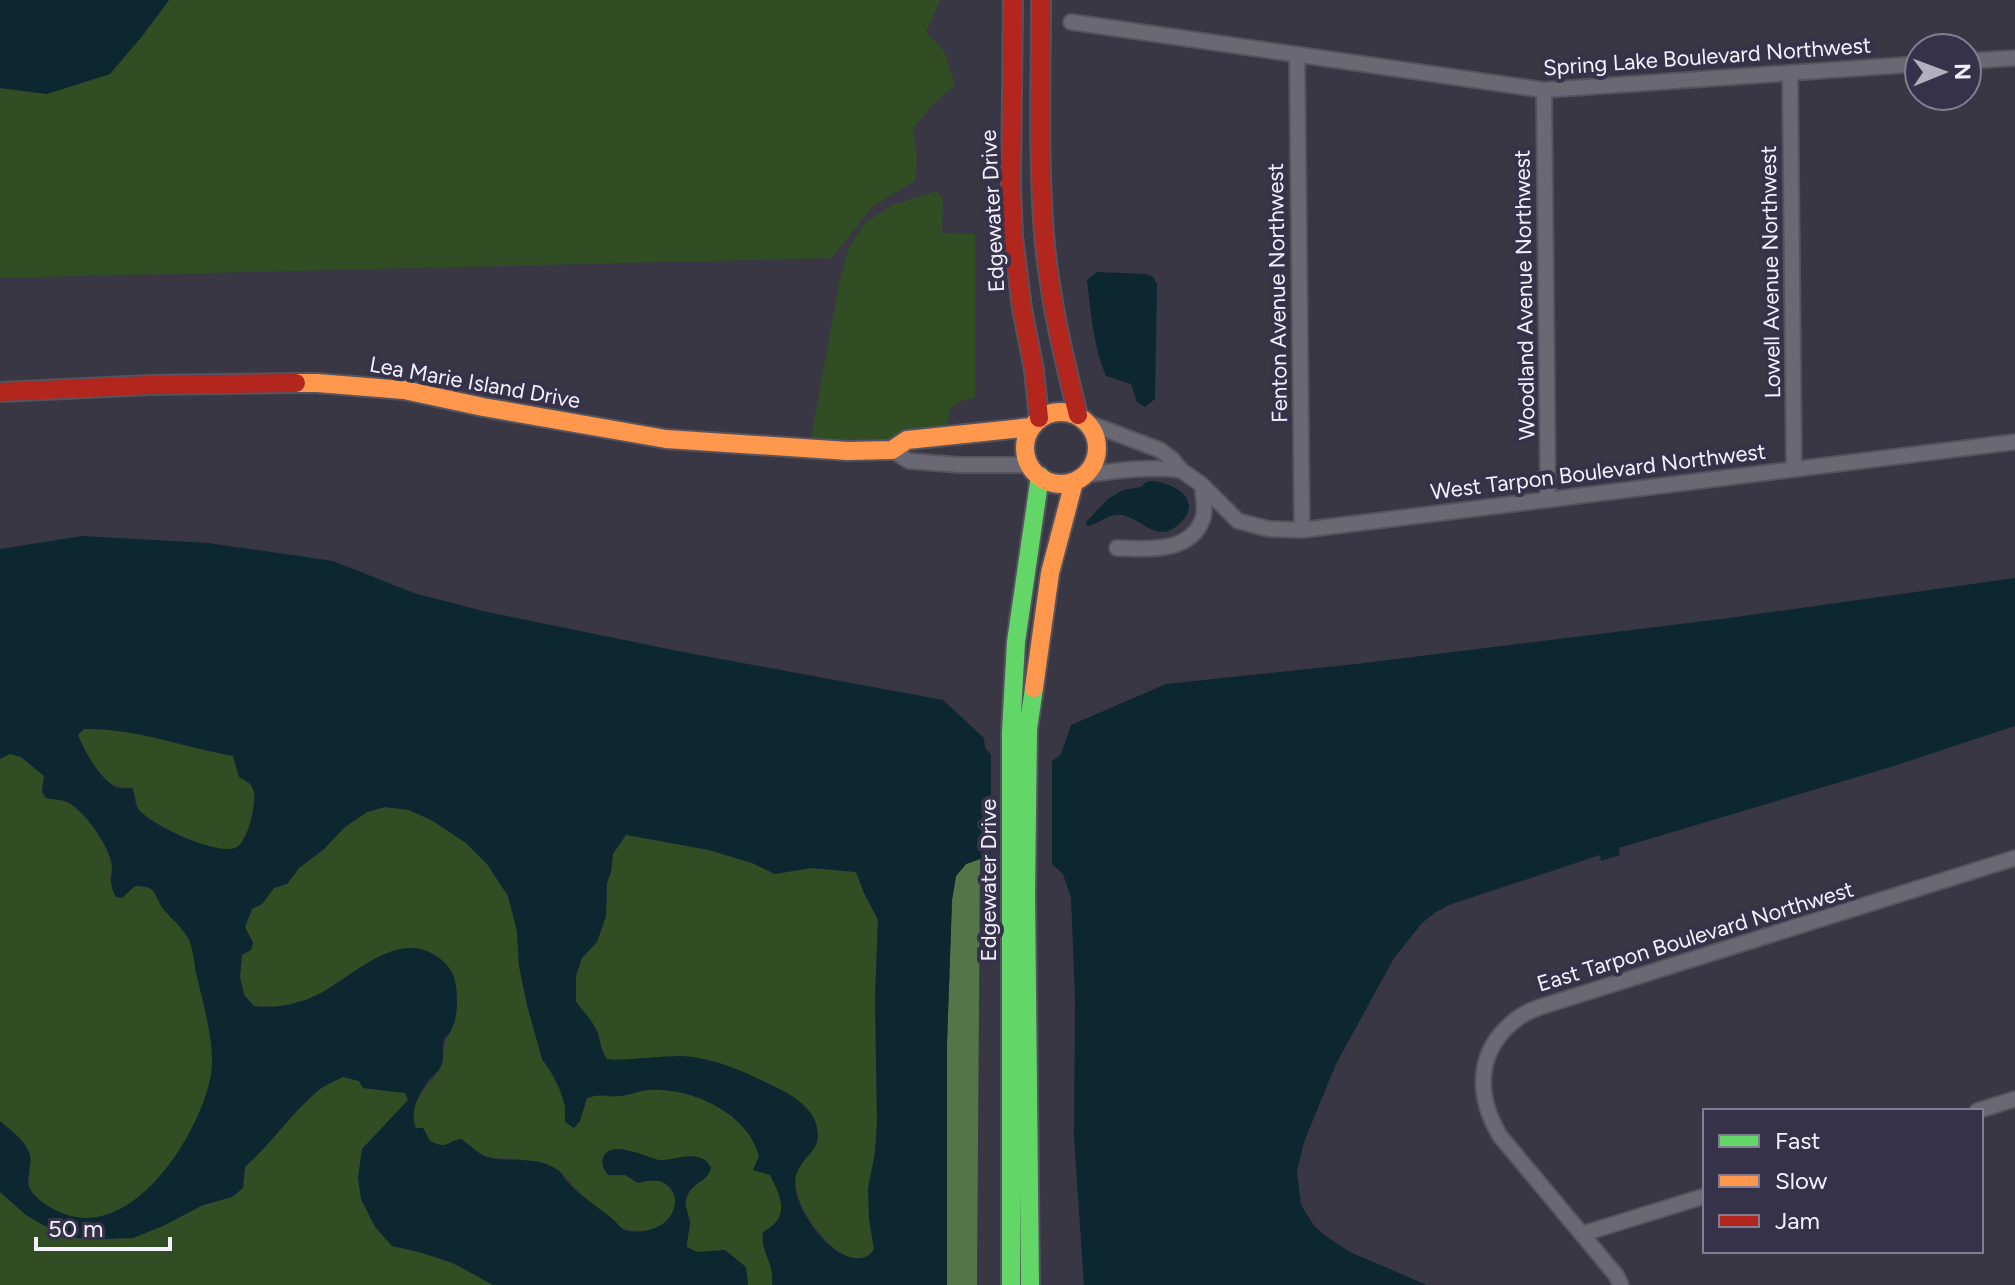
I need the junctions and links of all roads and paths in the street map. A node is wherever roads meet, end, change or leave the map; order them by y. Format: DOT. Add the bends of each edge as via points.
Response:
graph roads {
  1 [pos="1013,0"];
  2 [pos="1041,0"];
  3 [pos="1071,22"];
  4 [pos="1297,54"];
  5 [pos="2015,58"];
  6 [pos="1983,60"];
  7 [pos="1903,65"];
  8 [pos="1790,73"];
  9 [pos="1544,90"];
  10 [pos="0,392"];
  11 [pos="1082,418"];
  12 [pos="1036,422"];
  13 [pos="2015,442"];
  14 [pos="892,450"];
  15 [pos="1794,469"];
  16 [pos="1034,470"];
  17 [pos="1181,470"];
  18 [pos="1079,479"];
  19 [pos="1202,485"];
  20 [pos="1548,500"];
  21 [pos="1302,530"];
  22 [pos="1117,548"];
  23 [pos="1020,731"];
  24 [pos="2015,858"];
  25 [pos="1019,895"];
  26 [pos="2015,1099"];
  27 [pos="1983,1109"];
  28 [pos="1703,1197"];
  29 [pos="1582,1234"];
  30 [pos="1011,1285"];
  31 [pos="1030,1285"];
  32 [pos="1621,1285"];
  1 -- 12 [label="street, Edgewater Drive" via="1013,236 1034,370"];
  2 -- 11 [label="street" via="1044,235 1065,365"];
  3 -- 4 [label="street, Spring Lake Boulevard Northwest"];
  4 -- 9 [label="street, Spring Lake Boulevard Northwest"];
  4 -- 21 [label="street, Fenton Avenue Northwest"];
  5 -- 6 [label="street"];
  7 -- 8 [label="street, Spring Lake Boulevard Northwest"];
  8 -- 9 [label="street, Spring Lake Boulevard Northwest"];
  8 -- 15 [label="street, Lowell Avenue Northwest"];
  9 -- 20 [label="street, Woodland Avenue Northwest"];
  10 -- 14 [label="street, Lea Marie Island Drive" via="317,383 404,390 666,439"];
  11 -- 12 [label="street" via="1058,412"];
  11 -- 17 [label="street, West Tarpon Boulevard Northwest" via="1160,450"];
  11 -- 18 [label="street" via="1093,430 1097,450"];
  12 -- 14 [label="street, Lea Marie Island Drive" via="907,440"];
  12 -- 16 [label="street" via="1026,446"];
  13 -- 15 [label="street, West Tarpon Boulevard Northwest"];
  14 -- 16 [label="street, Lea Marie Island Drive" via="909,461"];
  15 -- 20 [label="street, West Tarpon Boulevard Northwest"];
  16 -- 18 [label="street" via="1054,483"];
  16 -- 23 [label="street, Edgewater Drive" via="1016,642"];
  17 -- 18 [label="street" via="1139,468"];
  17 -- 19 [label="street, West Tarpon Boulevard Northwest"];
  18 -- 23 [label="street, Edgewater Drive" via="1050,573"];
  19 -- 21 [label="street, West Tarpon Boulevard Northwest" via="1238,521"];
  19 -- 22 [label="street" via="1204,517 1186,540 1156,549"];
  20 -- 21 [label="street, West Tarpon Boulevard Northwest"];
  23 -- 25 [label="street, Edgewater Drive"];
  24 -- 29 [label="street, East Tarpon Boulevard Northwest" via="1519,1016 1490,1051 1483,1073 1489,1116"];
  25 -- 30 [label="street, Edgewater Drive"];
  25 -- 31 [label="street, Edgewater Drive"];
  26 -- 27 [label="street"];
  28 -- 29 [label="street"];
  29 -- 32 [label="street, East Tarpon Boulevard Northwest"];
}
